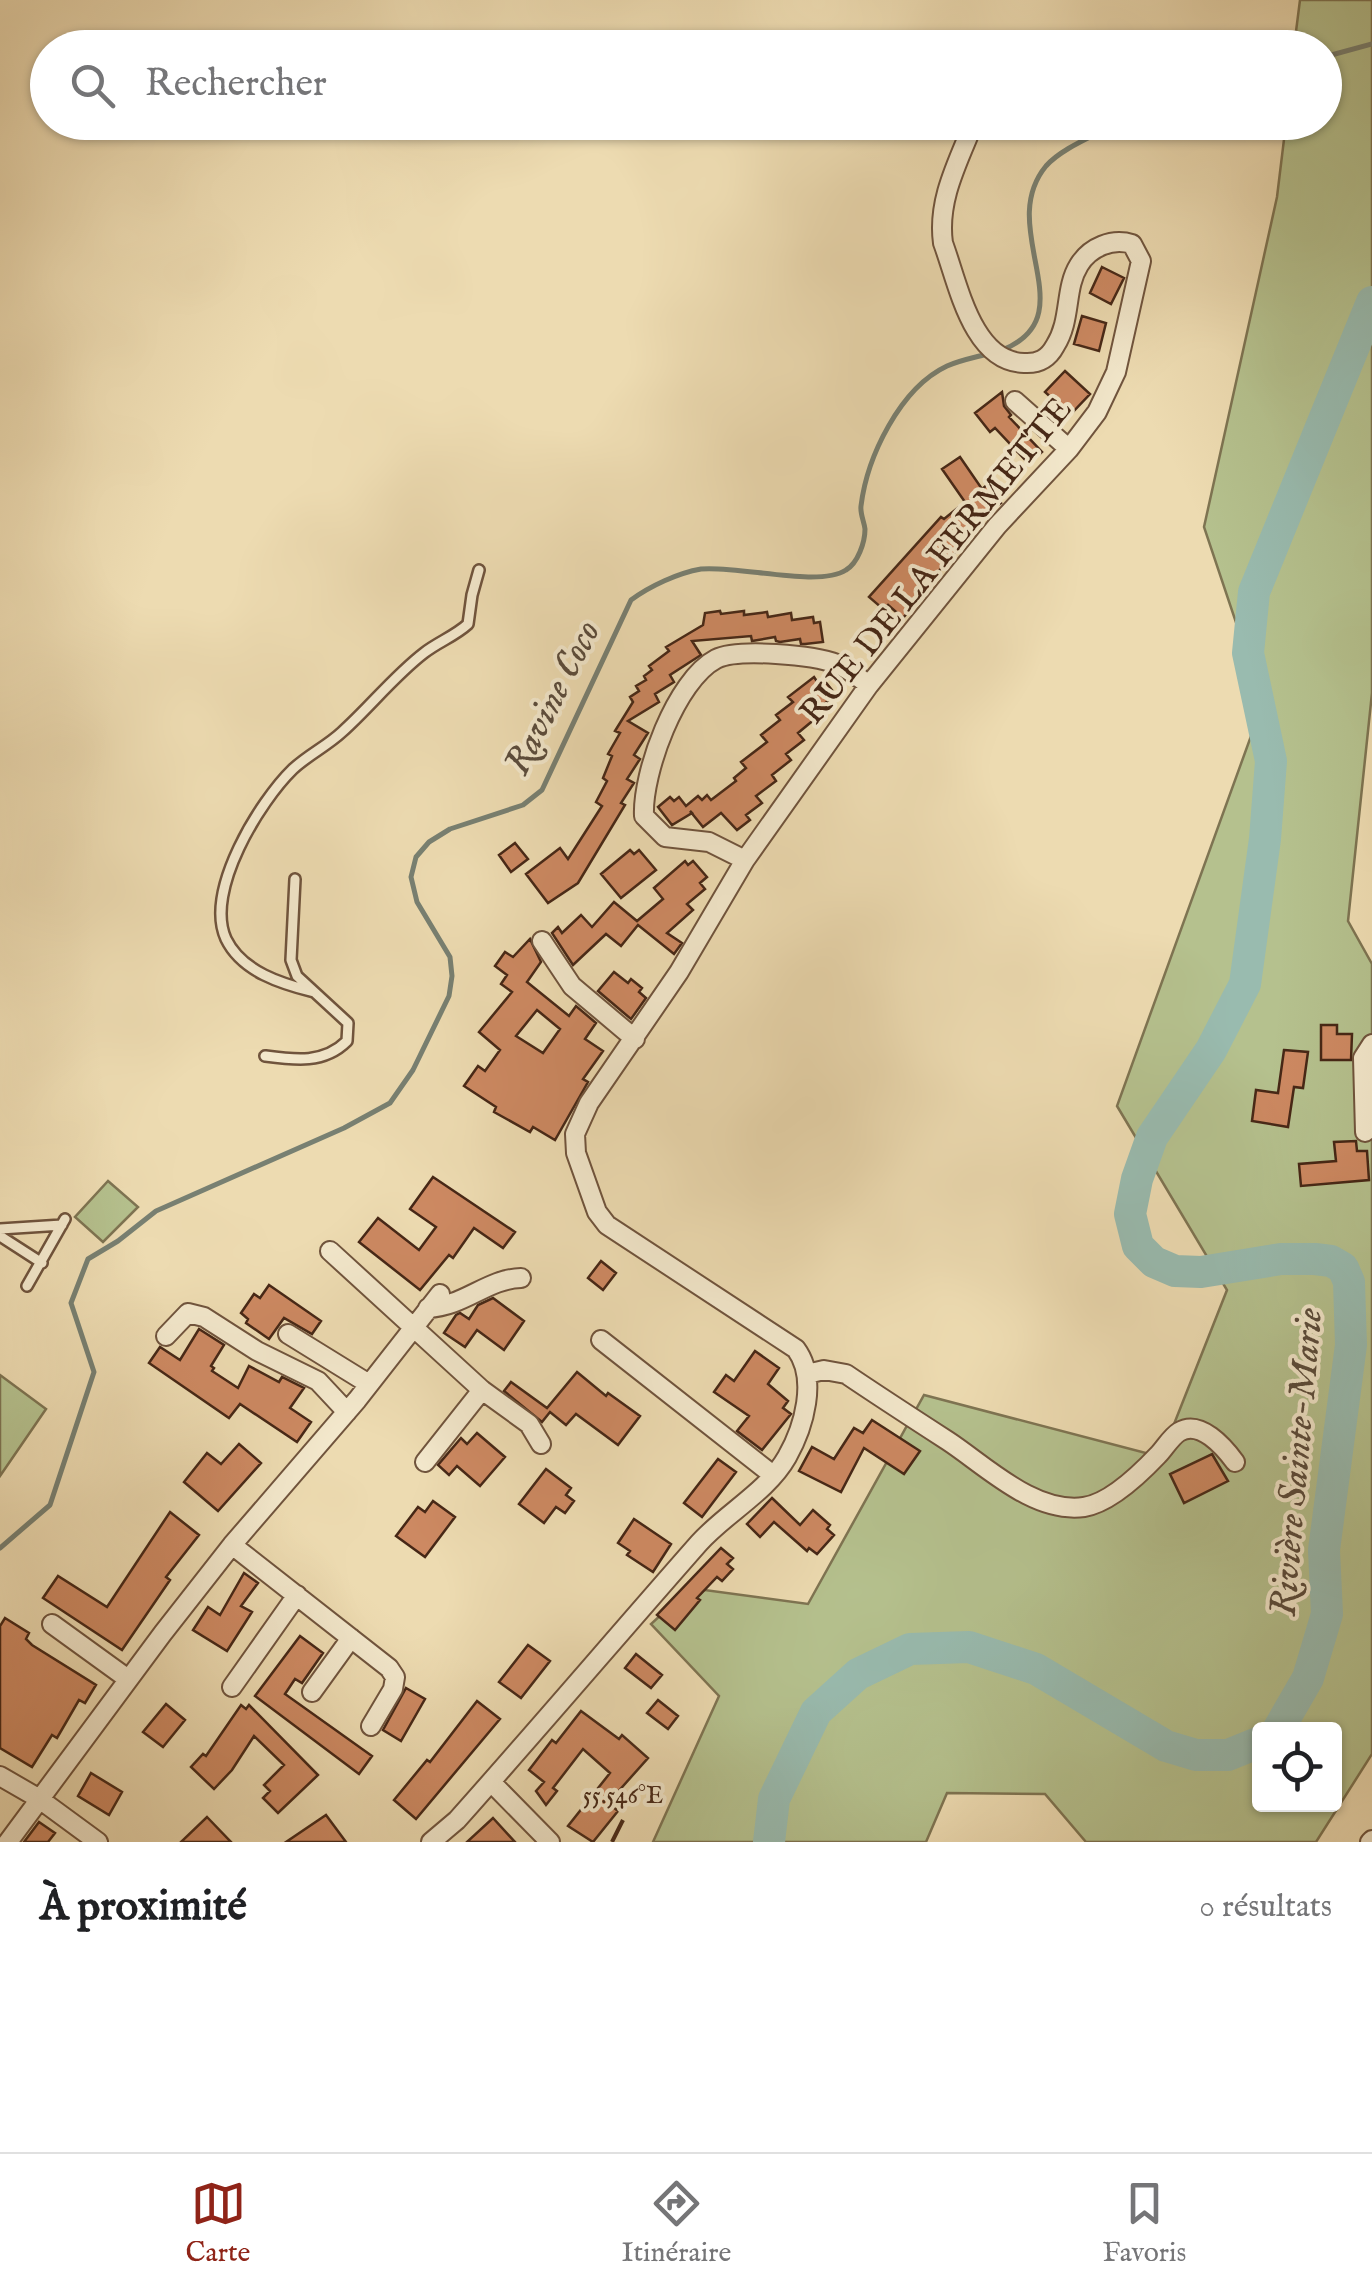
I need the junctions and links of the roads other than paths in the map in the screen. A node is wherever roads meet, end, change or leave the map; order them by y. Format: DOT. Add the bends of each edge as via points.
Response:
graph roads {
  1 [pos="967,140"];
  2 [pos="1015,401"];
  3 [pos="1069,449"];
  4 [pos="480,570"];
  5 [pos="869,686"];
  6 [pos="745,860"];
  7 [pos="295,879"];
  8 [pos="542,941"];
  9 [pos="314,992"];
  10 [pos="634,1039"];
  11 [pos="1372,1044"];
  12 [pos="265,1056"];
  13 [pos="1365,1132"];
  14 [pos="0,1233"];
  15 [pos="330,1251"];
  16 [pos="42,1263"];
  17 [pos="522,1278"];
  18 [pos="27,1286"];
  19 [pos="412,1328"];
  20 [pos="288,1334"];
  21 [pos="166,1336"];
  22 [pos="602,1340"];
  23 [pos="808,1374"];
  24 [pos="369,1384"];
  25 [pos="482,1390"];
  26 [pos="347,1412"];
  27 [pos="541,1444"];
  28 [pos="426,1462"];
  29 [pos="1235,1462"];
  30 [pos="774,1475"];
  31 [pos="232,1545"];
  32 [pos="297,1595"];
  33 [pos="52,1624"];
  34 [pos="352,1638"];
  35 [pos="128,1678"];
  36 [pos="232,1687"];
  37 [pos="312,1692"];
  38 [pos="371,1726"];
  39 [pos="0,1776"];
  40 [pos="491,1782"];
  41 [pos="38,1798"];
  42 [pos="8,1842"];
  43 [pos="98,1842"];
  44 [pos="431,1842"];
  45 [pos="550,1842"];
  1 -- 3 [label="street, RUE DE LA FERMETTE" via="940,228 978,337 996,354 1015,363 1046,358 1066,325 1082,260 1106,243 1132,244 1141,261 1116,372"];
  2 -- 3 [label="street"];
  3 -- 5 [label="street, RUE DE LA FERMETTE" via="996,526"];
  4 -- 9 [label="lane" via="468,624 424,652 340,734 295,767 248,830 232,866 220,917 226,940 264,975"];
  5 -- 6 [label="street, RUE DE LA FERMETTE"];
  5 -- 6 [label="street" via="833,662 746,654 716,659 691,684 651,765 644,816 665,836 710,842"];
  6 -- 10 [label="street, RUE DE LA FERMETTE"];
  7 -- 9 [label="lane" via="292,960"];
  8 -- 10 [label="street" via="572,986"];
  9 -- 12 [label="lane" via="348,1023 347,1041 317,1058"];
  10 -- 23 [label="street, RUE DE LA FERMETTE" via="588,1103 575,1134 596,1212 623,1237 786,1340"];
  11 -- 13 [label="street" via="1363,1058"];
  14 -- 16 [label="lane"];
  14 -- 16 [label="lane" via="64,1222"];
  15 -- 19 [label="street"];
  16 -- 18 [label="lane"];
  17 -- 19 [label="street" via="507,1278 455,1304 434,1301"];
  19 -- 24 [label="street"];
  19 -- 25 [label="street"];
  20 -- 24 [label="street"];
  21 -- 26 [label="street" via="188,1313 204,1317 318,1381"];
  22 -- 30 [label="street"];
  23 -- 29 [label="street" via="846,1374 1016,1488 1062,1506 1103,1501 1179,1432 1202,1432"];
  23 -- 30 [label="street" via="799,1431"];
  24 -- 26 [label="street"];
  25 -- 27 [label="street" via="529,1424"];
  25 -- 28 [label="street"];
  26 -- 31 [label="street"];
  30 -- 40 [label="street" via="704,1538"];
  31 -- 32 [label="street"];
  31 -- 35 [label="street"];
  32 -- 34 [label="street"];
  32 -- 36 [label="street"];
  33 -- 35 [label="street"];
  34 -- 37 [label="street"];
  34 -- 38 [label="street" via="395,1677"];
  35 -- 41 [label="street"];
  39 -- 41 [label="street"];
  40 -- 44 [label="street"];
  40 -- 45 [label="street"];
  41 -- 42 [label="street"];
  41 -- 43 [label="street"];
}
